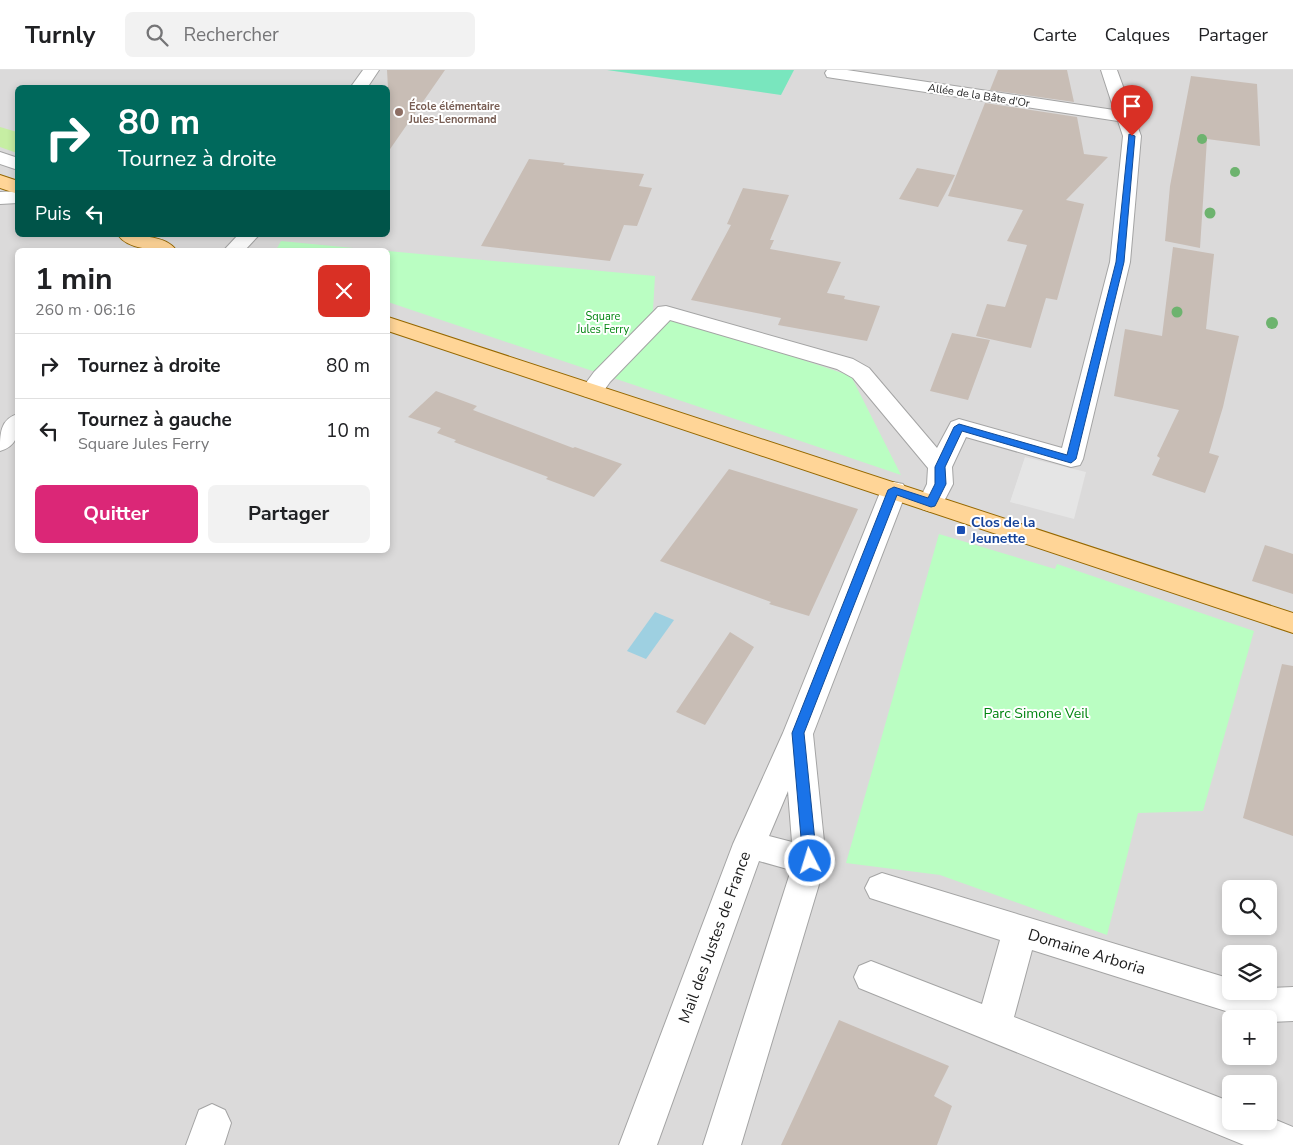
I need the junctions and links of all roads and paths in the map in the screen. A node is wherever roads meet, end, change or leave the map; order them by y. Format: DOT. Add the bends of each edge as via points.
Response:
graph roads {
  1 [pos="371,70"];
  2 [pos="1109,70"];
  3 [pos="832,73"];
  4 [pos="360,85"];
  5 [pos="1126,117"];
  6 [pos="0,158"];
  7 [pos="15,164"];
  8 [pos="0,181"];
  9 [pos="15,186"];
  10 [pos="15,197"];
  11 [pos="0,198"];
  12 [pos="133,237"];
  13 [pos="247,237"];
  14 [pos="161,248"];
  15 [pos="236,248"];
  16 [pos="390,325"];
  17 [pos="592,392"];
  18 [pos="15,425"];
  19 [pos="0,443"];
  20 [pos="940,467"];
  21 [pos="894,490"];
  22 [pos="931,503"];
  23 [pos="1293,623"];
  24 [pos="798,733"];
  25 [pos="749,844"];
  26 [pos="810,861"];
  27 [pos="882,888"];
  28 [pos="1020,931"];
  29 [pos="872,977"];
  30 [pos="1293,1004"];
  31 [pos="994,1026"];
  32 [pos="1222,1117"];
  33 [pos="1254,1130"];
  34 [pos="638,1145"];
  35 [pos="722,1145"];
  36 [pos="1291,1145"];
  1 -- 4 [label="street"];
  2 -- 5 [label="street"];
  3 -- 5 [label="street, Allée de la Bâte d'Or"];
  5 -- 20 [label="street" via="1132,136 1120,262 1071,459 959,427"];
  6 -- 7 [label="street"];
  8 -- 9 [label="main road"];
  10 -- 11 [label="street"];
  12 -- 14 [label="main road"];
  13 -- 15 [label="street"];
  16 -- 17 [label="main road"];
  17 -- 20 [label="street" via="602,377 666,312 845,364 860,373"];
  17 -- 21 [label="main road"];
  18 -- 19 [label="street"];
  20 -- 22 [label="street" via="940,484"];
  21 -- 22 [label="main road"];
  21 -- 24 [label="street, Mail des Justes de France"];
  22 -- 23 [label="main road"];
  24 -- 25 [label="street, Mail des Justes de France"];
  24 -- 26 [label="street, Mail des Justes de France"];
  25 -- 26 [label="street"];
  25 -- 34 [label="street, Mail des Justes de France"];
  26 -- 35 [label="street, Mail des Justes de France"];
  27 -- 28 [label="street, Domaine Arboria"];
  28 -- 30 [label="street, Domaine Arboria" via="1261,1005"];
  28 -- 31 [label="street"];
  29 -- 31 [label="street"];
  31 -- 32 [label="street"];
  33 -- 36 [label="street"];
}
